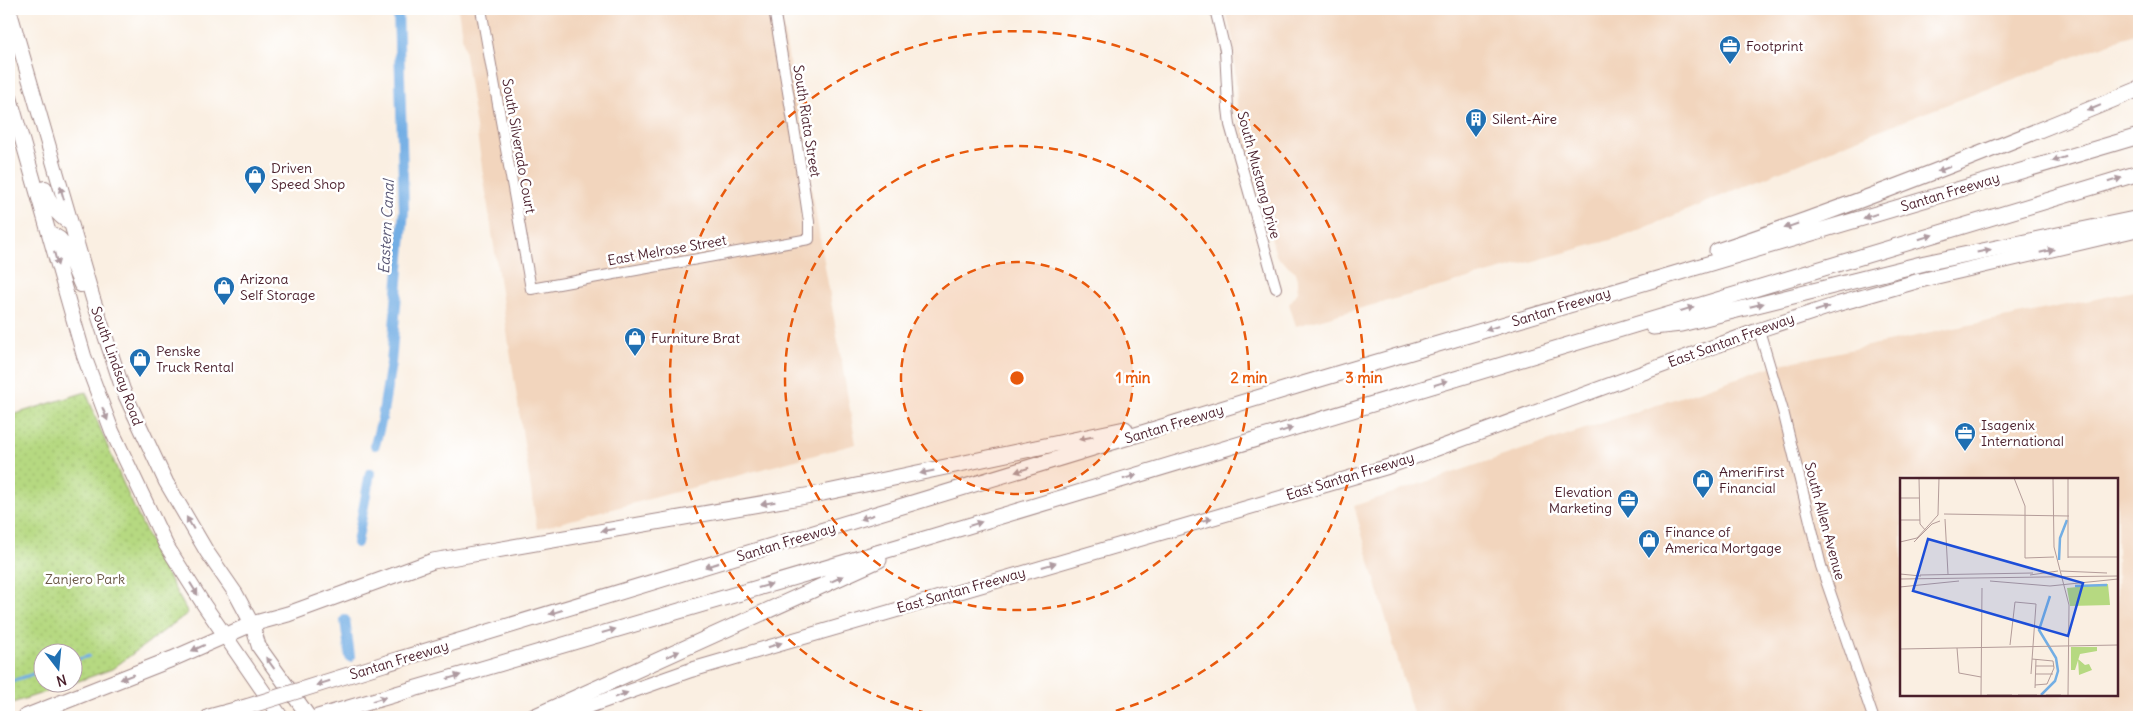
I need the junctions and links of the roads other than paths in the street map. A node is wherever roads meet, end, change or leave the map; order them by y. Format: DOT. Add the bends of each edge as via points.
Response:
graph roads {
  1 [pos="9,9"];
  2 [pos="481,9"];
  3 [pos="774,9"];
  4 [pos="1215,9"];
  5 [pos="2139,89"];
  6 [pos="9,94"];
  7 [pos="2139,136"];
  8 [pos="24,145"];
  9 [pos="2139,173"];
  10 [pos="2139,218"];
  11 [pos="71,224"];
  12 [pos="2139,229"];
  13 [pos="49,232"];
  14 [pos="809,238"];
  15 [pos="1276,288"];
  16 [pos="530,289"];
  17 [pos="93,299"];
  18 [pos="1572,304"];
  19 [pos="1759,330"];
  20 [pos="1607,334"];
  21 [pos="1304,384"];
  22 [pos="928,538"];
  23 [pos="252,624"];
  24 [pos="224,636"];
  25 [pos="25,717"];
  26 [pos="209,717"];
  27 [pos="281,717"];
  28 [pos="308,717"];
  29 [pos="318,717"];
  30 [pos="533,717"];
  31 [pos="558,717"];
  32 [pos="1873,717"];
  11 -- 1 [label="main road, South Lindsay Road, one-way"];
  2 -- 16 [label="street, South Silverado Court"];
  3 -- 14 [label="street, South Riata Street"];
  4 -- 15 [label="street, South Mustang Drive" via="1225,50 1230,125"];
  5 -- 18 [label="highway, one-way" via="1858,202 1628,279"];
  6 -- 8 [label="main road, South Lindsay Road"];
  7 -- 18 [label="highway, Santan Freeway, one-way"];
  8 -- 11 [label="main road" via="53,209"];
  8 -- 13 [label="main road, South Lindsay Road"];
  20 -- 9 [label="highway, one-way"];
  20 -- 10 [label="highway, one-way" via="1681,324 1925,263"];
  11 -- 17 [label="main road, South Lindsay Road"];
  19 -- 12 [label="main road, East Santan Freeway, one-way" via="1918,281"];
  13 -- 17 [label="main road" via="64,244 78,282"];
  13 -- 24 [label="main road, South Lindsay Road, one-way" via="84,356 112,431 166,545"];
  14 -- 16 [label="street, East Melrose Street"];
  23 -- 17 [label="main road, South Lindsay Road, one-way" via="236,594 206,552 144,438 123,390"];
  18 -- 21 [label="highway, Santan Freeway, one-way"];
  31 -- 19 [label="main road, East Santan Freeway, one-way" via="700,667 1387,466"];
  19 -- 32 [label="street, South Allen Avenue" via="1783,411 1821,566"];
  22 -- 20 [label="highway, one-way"];
  21 -- 23 [label="highway, one-way" via="1135,427 880,482 447,558"];
  21 -- 26 [label="highway, Santan Freeway, one-way, bridge"];
  29 -- 22 [label="highway, one-way"];
  30 -- 22 [label="highway, one-way"];
  23 -- 24 [label="highway"];
  28 -- 23 [label="main road, South Lindsay Road, one-way" via="259,648"];
  24 -- 25 [label="highway, one-way"];
  24 -- 27 [label="main road, South Lindsay Road"];
}
